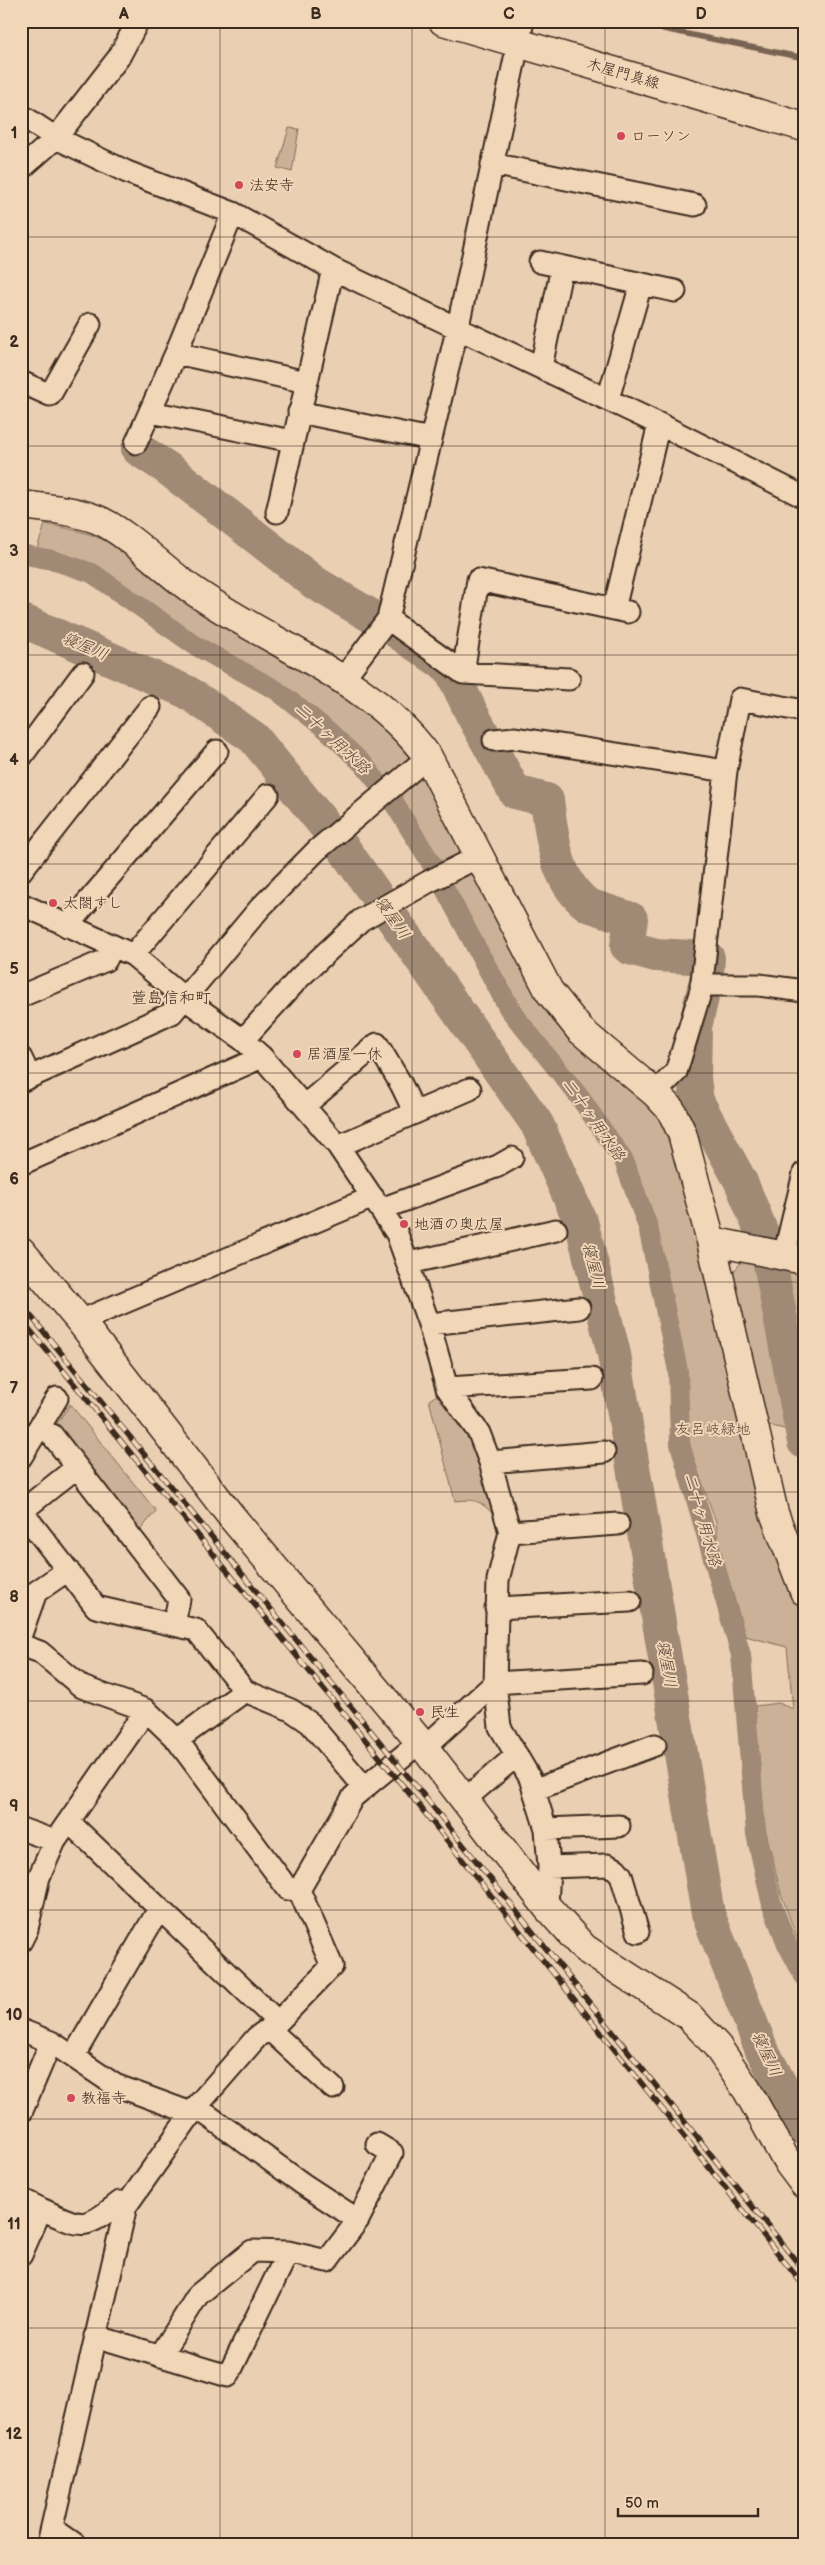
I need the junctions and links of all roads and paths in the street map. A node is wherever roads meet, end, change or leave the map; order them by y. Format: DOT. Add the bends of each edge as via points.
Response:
graph roads {
  1 [pos="138,21"];
  2 [pos="443,21"];
  3 [pos="521,32"];
  4 [pos="21,115"];
  5 [pos="804,127"];
  6 [pos="56,138"];
  7 [pos="492,164"];
  8 [pos="21,169"];
  9 [pos="695,206"];
  10 [pos="233,213"];
  11 [pos="540,262"];
  12 [pos="562,267"];
  13 [pos="333,269"];
  14 [pos="640,284"];
  15 [pos="675,291"];
  16 [pos="90,324"];
  17 [pos="458,326"];
  18 [pos="176,353"];
  19 [pos="541,367"];
  20 [pos="21,382"];
  21 [pos="306,382"];
  22 [pos="608,399"];
  23 [pos="151,412"];
  24 [pos="299,412"];
  25 [pos="658,424"];
  26 [pos="431,440"];
  27 [pos="292,441"];
  28 [pos="136,443"];
  29 [pos="804,497"];
  30 [pos="21,505"];
  31 [pos="277,512"];
  32 [pos="386,622"];
  33 [pos="463,673"];
  34 [pos="83,674"];
  35 [pos="343,679"];
  36 [pos="569,679"];
  37 [pos="150,707"];
  38 [pos="804,711"];
  39 [pos="494,740"];
  40 [pos="217,751"];
  41 [pos="21,757"];
  42 [pos="418,765"];
  43 [pos="726,771"];
  44 [pos="268,795"];
  45 [pos="474,860"];
  46 [pos="21,871"];
  47 [pos="21,904"];
  48 [pos="67,926"];
  49 [pos="114,946"];
  50 [pos="133,955"];
  51 [pos="701,985"];
  52 [pos="804,991"];
  53 [pos="21,996"];
  54 [pos="186,1000"];
  55 [pos="243,1040"];
  56 [pos="262,1057"];
  57 [pos="21,1058"];
  58 [pos="26,1079"];
  59 [pos="470,1089"];
  60 [pos="655,1093"];
  61 [pos="304,1106"];
  62 [pos="415,1113"];
  63 [pos="338,1146"];
  64 [pos="512,1158"];
  65 [pos="21,1164"];
  66 [pos="804,1173"];
  67 [pos="377,1203"];
  68 [pos="556,1230"];
  69 [pos="711,1241"];
  70 [pos="21,1251"];
  71 [pos="794,1258"];
  72 [pos="409,1263"];
  73 [pos="579,1308"];
  74 [pos="80,1322"];
  75 [pos="429,1324"];
  76 [pos="592,1378"];
  77 [pos="447,1388"];
  78 [pos="57,1398"];
  79 [pos="52,1435"];
  80 [pos="604,1452"];
  81 [pos="21,1458"];
  82 [pos="490,1462"];
  83 [pos="76,1467"];
  84 [pos="22,1510"];
  85 [pos="618,1524"];
  86 [pos="510,1532"];
  87 [pos="68,1570"];
  88 [pos="804,1591"];
  89 [pos="630,1601"];
  90 [pos="496,1608"];
  91 [pos="174,1625"];
  92 [pos="21,1634"];
  93 [pos="21,1645"];
  94 [pos="642,1674"];
  95 [pos="495,1683"];
  96 [pos="244,1692"];
  97 [pos="146,1710"];
  98 [pos="177,1740"];
  99 [pos="422,1745"];
  100 [pos="655,1745"];
  101 [pos="517,1755"];
  102 [pos="365,1788"];
  103 [pos="534,1790"];
  104 [pos="464,1800"];
  105 [pos="68,1822"];
  106 [pos="619,1826"];
  107 [pos="21,1829"];
  108 [pos="546,1829"];
  109 [pos="55,1841"];
  110 [pos="549,1866"];
  111 [pos="299,1890"];
  112 [pos="547,1907"];
  113 [pos="159,1909"];
  114 [pos="638,1932"];
  115 [pos="21,1941"];
  116 [pos="274,2026"];
  117 [pos="21,2030"];
  118 [pos="52,2042"];
  119 [pos="73,2057"];
  120 [pos="333,2088"];
  121 [pos="194,2110"];
  122 [pos="21,2114"];
  123 [pos="377,2144"];
  124 [pos="804,2184"];
  125 [pos="21,2199"];
  126 [pos="126,2206"];
  127 [pos="41,2209"];
  128 [pos="358,2220"];
  129 [pos="288,2252"];
  130 [pos="21,2255"];
  131 [pos="95,2336"];
  132 [pos="160,2356"];
  133 [pos="50,2536"];
  134 [pos="75,2544"];
  1 -- 6 [label="street" via="119,57"];
  2 -- 3 [label="street, 木屋門真線"];
  3 -- 5 [label="street, 木屋門真線"];
  3 -- 7 [label="street"];
  4 -- 6 [label="street"];
  6 -- 8 [label="street"];
  6 -- 10 [label="street" via="127,172"];
  7 -- 9 [label="street"];
  7 -- 17 [label="street"];
  10 -- 13 [label="street"];
  10 -- 18 [label="street"];
  11 -- 12 [label="street"];
  12 -- 14 [label="street"];
  12 -- 19 [label="street"];
  13 -- 17 [label="street"];
  13 -- 21 [label="street"];
  14 -- 15 [label="street"];
  14 -- 22 [label="street"];
  16 -- 20 [label="street" via="50,396"];
  17 -- 19 [label="street"];
  17 -- 26 [label="street"];
  18 -- 21 [label="street"];
  18 -- 23 [label="street"];
  19 -- 22 [label="street"];
  21 -- 24 [label="street"];
  22 -- 25 [label="street"];
  23 -- 27 [label="street"];
  23 -- 28 [label="street"];
  24 -- 26 [label="street"];
  24 -- 27 [label="street"];
  25 -- 29 [label="street"];
  25 -- 33 [label="street" via="621,611 478,580"];
  26 -- 32 [label="street"];
  27 -- 31 [label="street"];
  30 -- 35 [label="street" via="73,512 97,520 191,589"];
  32 -- 33 [label="street"];
  32 -- 35 [label="street"];
  33 -- 36 [label="street"];
  34 -- 41 [label="street"];
  35 -- 42 [label="street" via="402,728"];
  37 -- 46 [label="street"];
  38 -- 43 [label="street" via="740,699"];
  39 -- 43 [label="street" via="515,738"];
  40 -- 48 [label="street"];
  42 -- 45 [label="street"];
  42 -- 54 [label="street" via="323,845 260,908"];
  43 -- 51 [label="street"];
  44 -- 50 [label="street"];
  45 -- 55 [label="street" via="361,920 298,978"];
  45 -- 60 [label="street" via="562,1010 580,1030"];
  47 -- 48 [label="street"];
  48 -- 49 [label="street"];
  49 -- 50 [label="street"];
  49 -- 53 [label="street" via="106,960"];
  50 -- 54 [label="street"];
  51 -- 52 [label="street" via="759,985"];
  51 -- 60 [label="street" via="676,1072"];
  54 -- 55 [label="street"];
  54 -- 58 [label="street" via="172,1013"];
  55 -- 56 [label="street"];
  56 -- 61 [label="street"];
  56 -- 65 [label="street"];
  57 -- 58 [label="street"];
  59 -- 62 [label="street"];
  60 -- 69 [label="street" via="671,1110 682,1133"];
  61 -- 62 [label="street" via="377,1044"];
  61 -- 63 [label="street"];
  62 -- 63 [label="street"];
  63 -- 67 [label="street"];
  64 -- 67 [label="street" via="498,1166"];
  66 -- 71 [label="street"];
  67 -- 72 [label="street" via="397,1234"];
  67 -- 74 [label="street"];
  68 -- 72 [label="street"];
  69 -- 71 [label="street"];
  69 -- 88 [label="street" via="774,1513"];
  70 -- 74 [label="street"];
  72 -- 75 [label="street"];
  73 -- 75 [label="street"];
  74 -- 99 [label="street" via="231,1516"];
  75 -- 77 [label="street"];
  76 -- 77 [label="street"];
  77 -- 82 [label="street" via="479,1433"];
  78 -- 81 [label="street"];
  79 -- 83 [label="street"];
  80 -- 82 [label="street"];
  82 -- 86 [label="street"];
  83 -- 84 [label="street"];
  83 -- 91 [label="street" via="179,1599"];
  84 -- 87 [label="street"];
  85 -- 86 [label="street"];
  86 -- 90 [label="street" via="498,1580"];
  87 -- 91 [label="street" via="96,1607"];
  87 -- 92 [label="street" via="36,1592"];
  89 -- 90 [label="street"];
  90 -- 95 [label="street"];
  91 -- 96 [label="street" via="196,1630"];
  93 -- 97 [label="street" via="40,1652 82,1687"];
  94 -- 95 [label="street"];
  95 -- 99 [label="street"];
  95 -- 101 [label="street" via="500,1727"];
  96 -- 98 [label="street"];
  96 -- 102 [label="street" via="292,1710 310,1724"];
  97 -- 98 [label="street"];
  97 -- 105 [label="street"];
  98 -- 111 [label="street" via="288,1888"];
  99 -- 102 [label="street"];
  99 -- 104 [label="street"];
  100 -- 103 [label="street"];
  101 -- 103 [label="street"];
  101 -- 104 [label="street"];
  102 -- 111 [label="street" via="353,1797"];
  103 -- 108 [label="street"];
  104 -- 112 [label="street"];
  105 -- 109 [label="street"];
  105 -- 113 [label="street"];
  106 -- 108 [label="street"];
  107 -- 109 [label="street"];
  108 -- 110 [label="street"];
  109 -- 115 [label="street" via="39,1877 27,1929"];
  110 -- 112 [label="street"];
  110 -- 114 [label="street" via="607,1865 616,1869"];
  111 -- 116 [label="street" via="332,1966"];
  112 -- 124 [label="street" via="584,1948 689,2016 711,2040 746,2090 786,2160"];
  113 -- 116 [label="street"];
  113 -- 119 [label="street"];
  116 -- 120 [label="street"];
  116 -- 121 [label="street" via="257,2037"];
  117 -- 118 [label="street"];
  118 -- 119 [label="street"];
  118 -- 122 [label="street"];
  119 -- 121 [label="street" via="115,2085"];
  121 -- 126 [label="street"];
  121 -- 128 [label="street"];
  123 -- 128 [label="street" via="392,2153"];
  125 -- 127 [label="street"];
  126 -- 127 [label="street" via="120,2202 93,2223 78,2225"];
  126 -- 131 [label="street"];
  127 -- 130 [label="street"];
  128 -- 129 [label="street" via="327,2261"];
  129 -- 132 [label="street" via="252,2251 198,2295"];
  129 -- 132 [label="street" via="228,2376"];
  131 -- 132 [label="street"];
  131 -- 133 [label="street"];
  133 -- 134 [label="street"];
}
